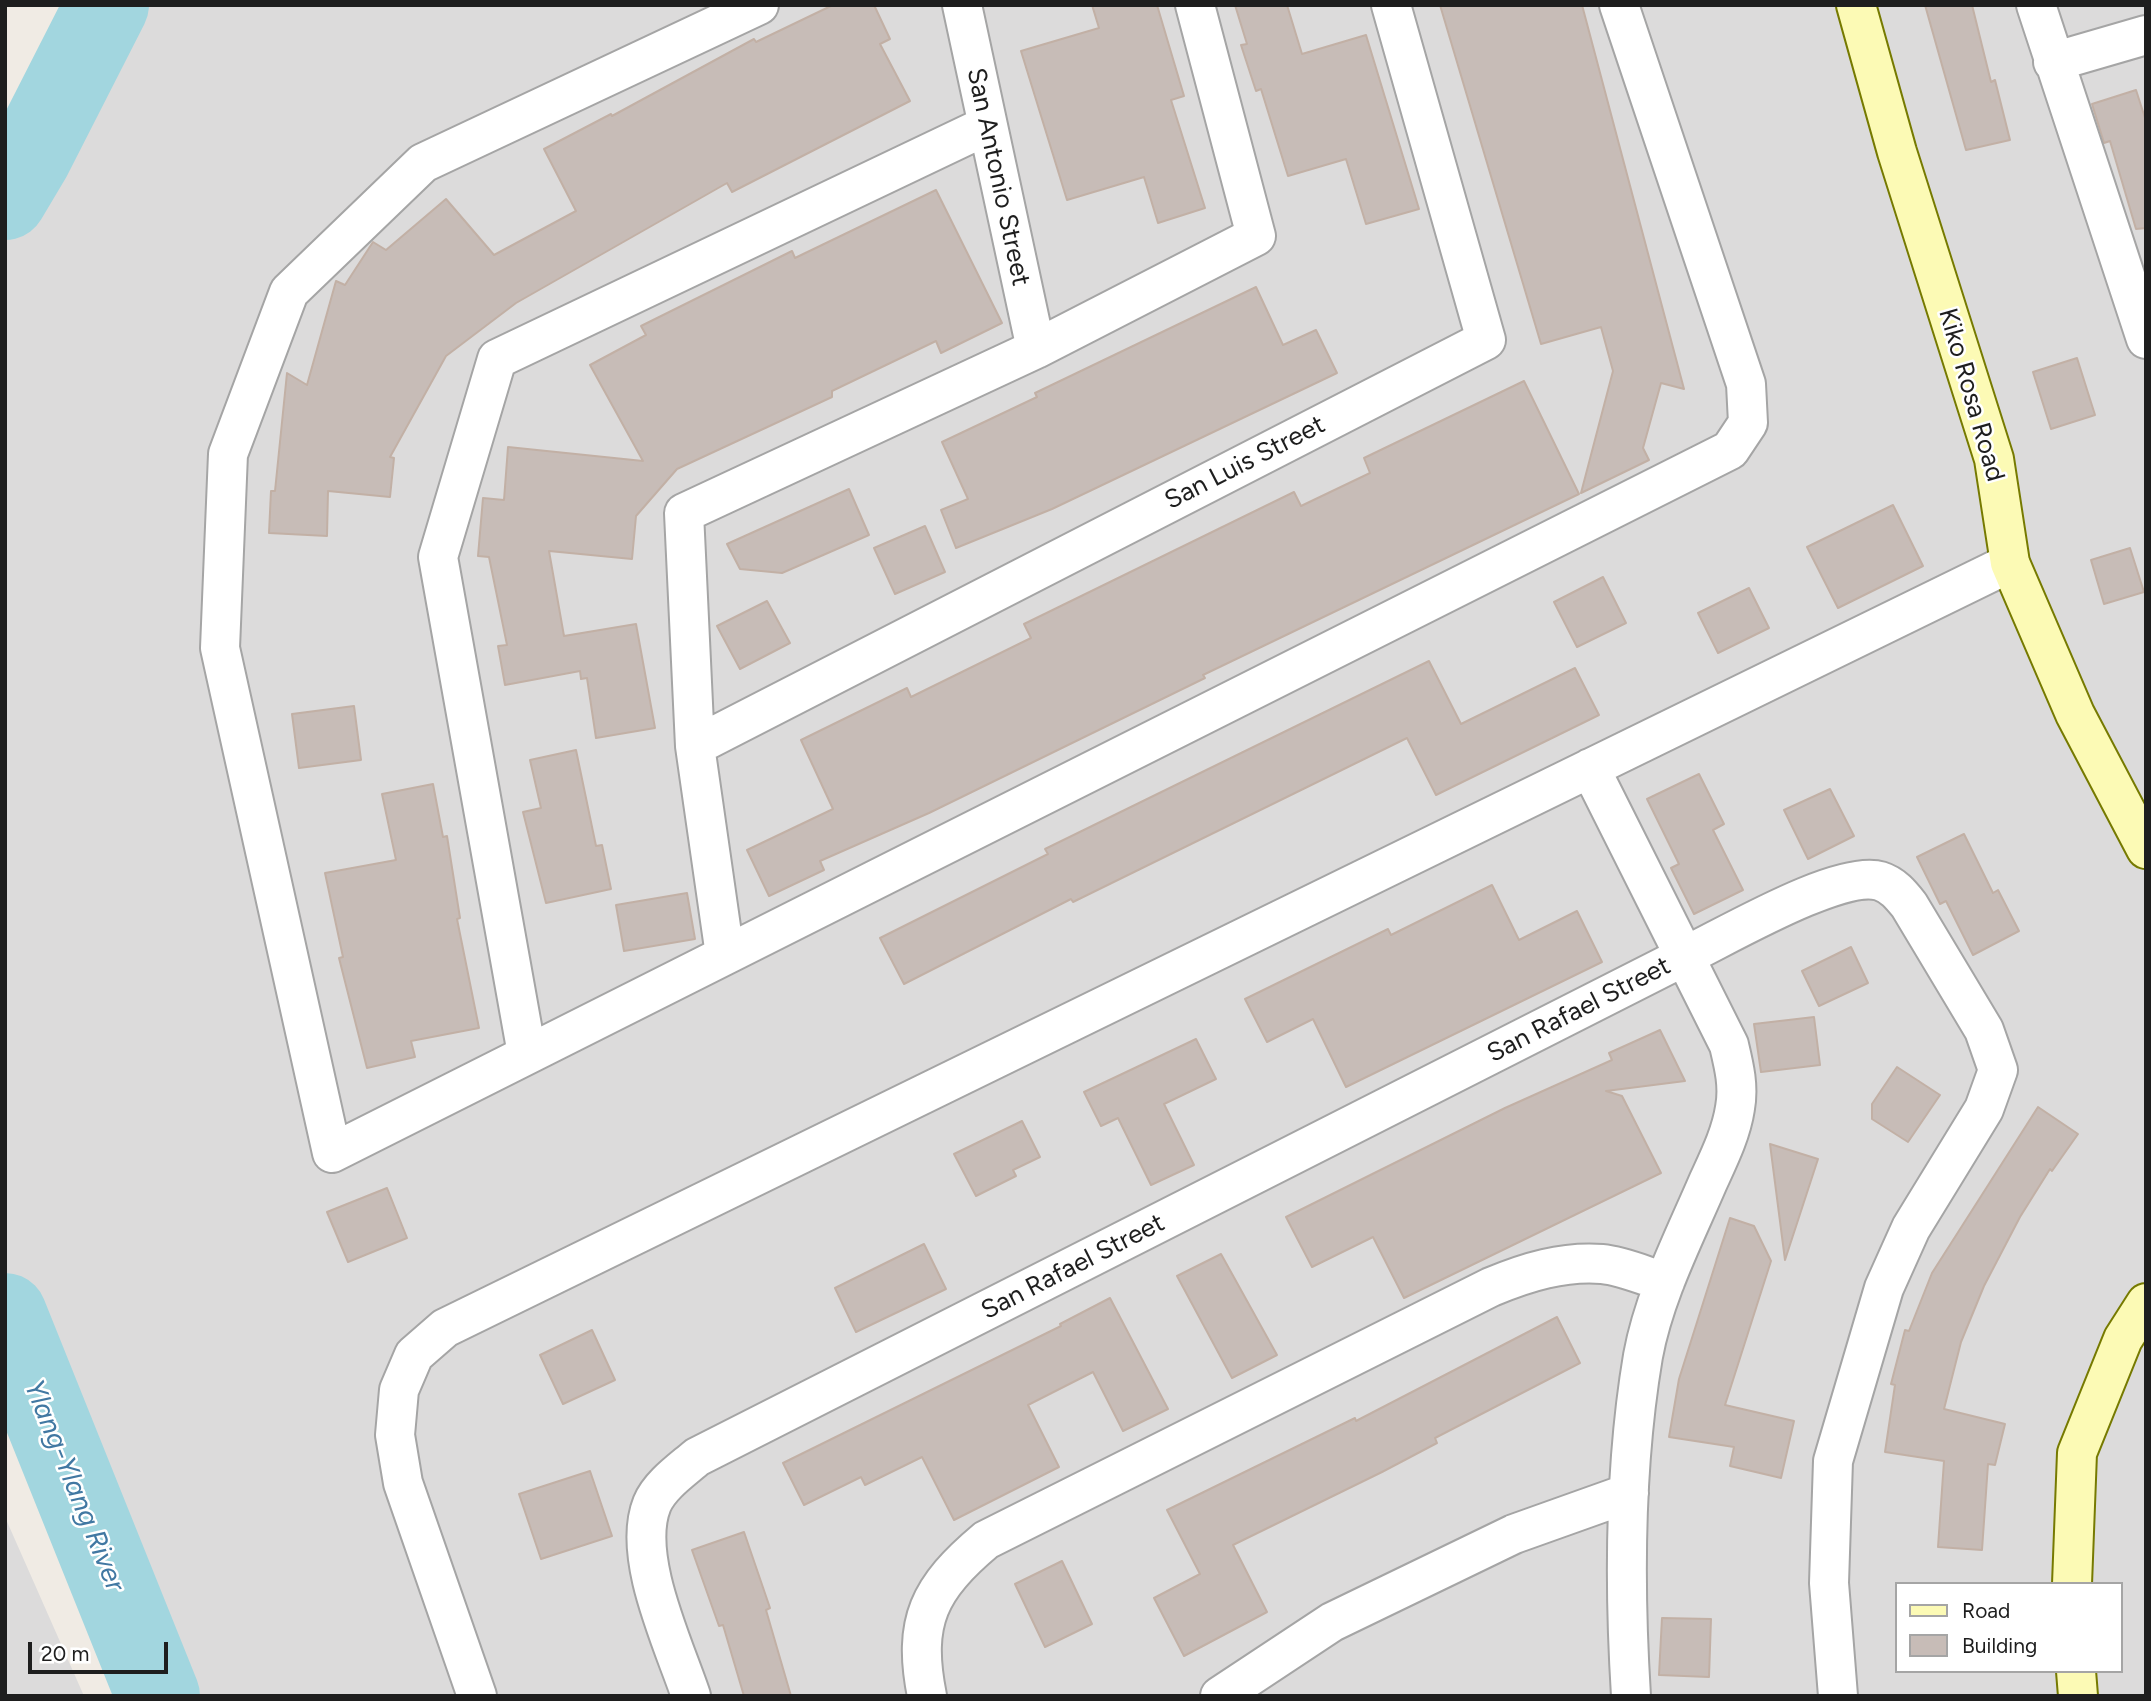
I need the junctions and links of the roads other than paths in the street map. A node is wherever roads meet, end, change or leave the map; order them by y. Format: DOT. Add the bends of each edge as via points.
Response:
graph roads {
  1 [pos="758,5"];
  2 [pos="962,5"];
  3 [pos="1195,5"];
  4 [pos="1391,5"];
  5 [pos="1619,5"];
  6 [pos="1856,5"];
  7 [pos="2036,5"];
  8 [pos="2146,35"];
  9 [pos="2053,62"];
  10 [pos="986,126"];
  11 [pos="2133,251"];
  12 [pos="2146,339"];
  13 [pos="1036,349"];
  14 [pos="2010,563"];
  15 [pos="695,746"];
  16 [pos="1590,768"];
  17 [pos="2146,849"];
  18 [pos="724,955"];
  19 [pos="1685,956"];
  20 [pos="527,1054"];
  21 [pos="1665,1282"];
  22 [pos="2146,1303"];
  23 [pos="1629,1493"];
  24 [pos="2072,1582"];
  25 [pos="2076,1673"];
  26 [pos="477,1696"];
  27 [pos="691,1696"];
  28 [pos="927,1696"];
  29 [pos="1220,1696"];
  30 [pos="1631,1696"];
  31 [pos="1838,1696"];
  32 [pos="2078,1696"];
  1 -- 20 [label="street" via="423,163 289,292 228,454 220,648 332,1153"];
  2 -- 10 [label="street, San Antonio Street"];
  3 -- 13 [label="street" via="1256,236"];
  4 -- 15 [label="street, San Luis Street" via="1486,340"];
  5 -- 18 [label="street" via="1746,384 1748,422 1730,450"];
  6 -- 14 [label="street, Kiko Rosa Road" via="1897,152 1994,459"];
  7 -- 9 [label="street"];
  8 -- 9 [label="street"];
  9 -- 11 [label="street"];
  10 -- 13 [label="street, San Antonio Street"];
  10 -- 20 [label="street" via="497,359 438,557"];
  11 -- 12 [label="street"];
  13 -- 15 [label="street" via="684,513"];
  14 -- 16 [label="street"];
  14 -- 17 [label="street, Kiko Rosa Road" via="2075,714"];
  15 -- 18 [label="street"];
  16 -- 19 [label="street"];
  16 -- 26 [label="street" via="445,1328 415,1355 409,1367 399,1390 395,1435 403,1483"];
  18 -- 20 [label="street"];
  19 -- 21 [label="street" via="1729,1045 1736,1074 1736,1107 1729,1135"];
  19 -- 27 [label="street, San Rafael Street" via="697,1457 672,1478 653,1503 647,1533 649,1568"];
  19 -- 31 [label="street, San Rafael Street" via="1826,888 1854,880 1880,881 1897,890 1909,905 1994,1050 1998,1070 1984,1109 1911,1228 1884,1288 1833,1461 1829,1583"];
  21 -- 23 [label="street" via="1644,1355"];
  21 -- 28 [label="street" via="1605,1264 1568,1264 1528,1272 986,1540 951,1569 930,1605 920,1663"];
  22 -- 24 [label="street" via="2123,1339 2077,1453"];
  23 -- 29 [label="street" via="1514,1534 1332,1622"];
  23 -- 30 [label="street" via="1625,1608"];
  25 -- 32 [label="street"];
}
